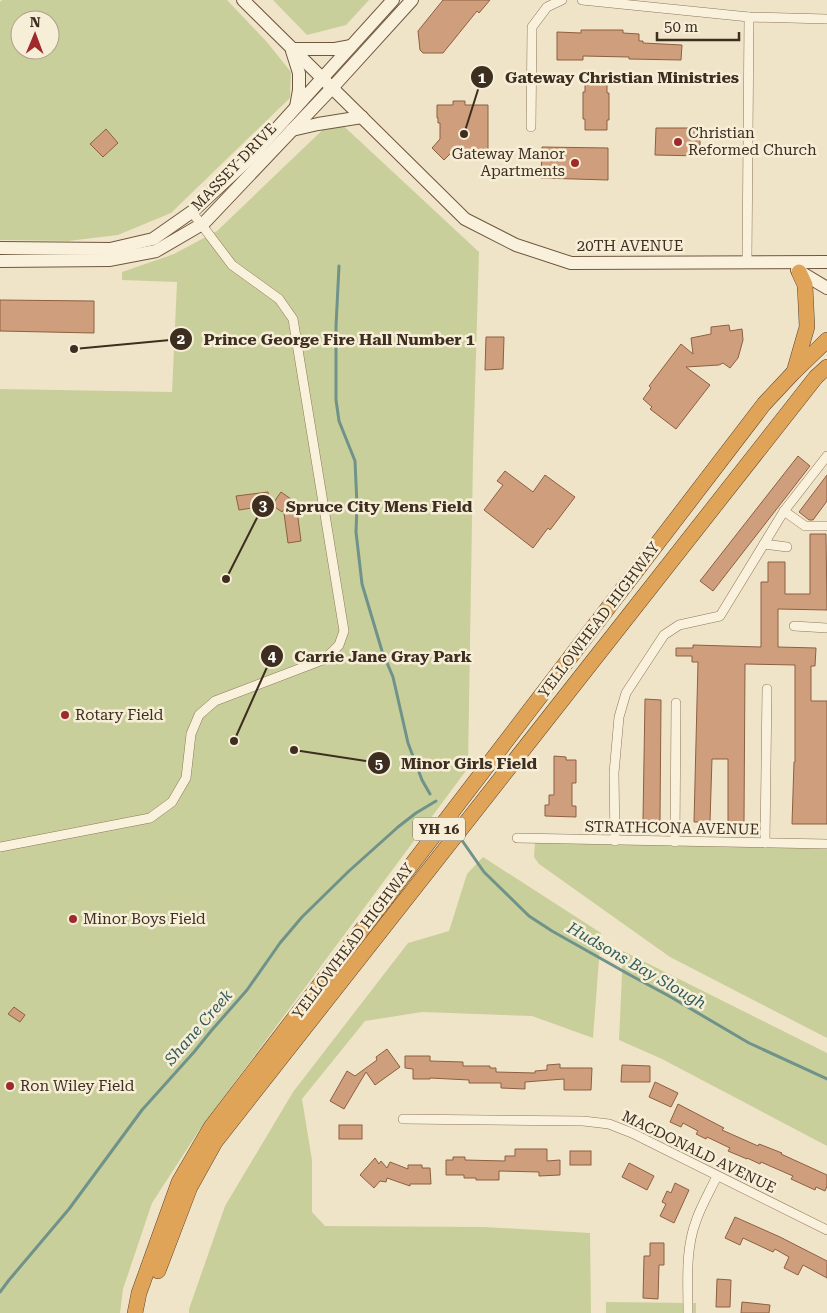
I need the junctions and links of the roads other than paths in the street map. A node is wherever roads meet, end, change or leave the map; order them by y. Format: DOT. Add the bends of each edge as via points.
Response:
graph roads {
  1 [pos="242,0"];
  2 [pos="393,0"];
  3 [pos="412,0"];
  4 [pos="562,0"];
  5 [pos="582,0"];
  6 [pos="625,2"];
  7 [pos="750,17"];
  8 [pos="827,19"];
  9 [pos="351,46"];
  10 [pos="292,49"];
  11 [pos="322,79"];
  12 [pos="332,88"];
  13 [pos="296,107"];
  14 [pos="362,117"];
  15 [pos="531,127"];
  16 [pos="292,130"];
  17 [pos="192,212"];
  18 [pos="202,224"];
  19 [pos="0,248"];
  20 [pos="20,255"];
  21 [pos="0,261"];
  22 [pos="747,261"];
  23 [pos="781,262"];
  24 [pos="827,262"];
  25 [pos="799,272"];
  26 [pos="827,288"];
  27 [pos="827,340"];
  28 [pos="827,368"];
  29 [pos="793,373"];
  30 [pos="827,456"];
  31 [pos="784,512"];
  32 [pos="827,526"];
  33 [pos="764,544"];
  34 [pos="787,547"];
  35 [pos="794,626"];
  36 [pos="827,628"];
  37 [pos="768,689"];
  38 [pos="676,704"];
  39 [pos="517,838"];
  40 [pos="615,841"];
  41 [pos="675,842"];
  42 [pos="765,843"];
  43 [pos="827,844"];
  44 [pos="0,847"];
  45 [pos="403,1119"];
  46 [pos="717,1176"];
  47 [pos="827,1230"];
  48 [pos="135,1313"];
  49 [pos="146,1313"];
  50 [pos="688,1313"];
  1 -- 10 [label="street, 20TH AVENUE"];
  2 -- 9 [label="street, MASSEY DRIVE"];
  3 -- 12 [label="street, MASSEY DRIVE"];
  4 -- 15 [label="street" via="547,7 532,27"];
  5 -- 6 [label="street"];
  6 -- 7 [label="street"];
  7 -- 8 [label="street"];
  7 -- 22 [label="street"];
  9 -- 10 [label="street"];
  9 -- 11 [label="street, MASSEY DRIVE"];
  10 -- 11 [label="street, 20TH AVENUE"];
  10 -- 13 [label="street" via="299,74"];
  11 -- 12 [label="street, 20TH AVENUE"];
  11 -- 13 [label="street, MASSEY DRIVE"];
  12 -- 14 [label="street, 20TH AVENUE"];
  12 -- 16 [label="street, MASSEY DRIVE"];
  13 -- 17 [label="street, MASSEY DRIVE" via="250,157"];
  14 -- 16 [label="street"];
  14 -- 22 [label="street, 20TH AVENUE" via="465,219 516,245 571,263"];
  16 -- 18 [label="street, MASSEY DRIVE"];
  17 -- 18 [label="street"];
  17 -- 20 [label="street, MASSEY DRIVE" via="152,239 110,249"];
  18 -- 20 [label="street, MASSEY DRIVE" via="156,251 109,260"];
  18 -- 44 [label="street" via="232,265 279,299 293,319 344,631 339,645 325,659 216,702 199,715 191,734 186,778 172,802 150,818"];
  19 -- 20 [label="street, MASSEY DRIVE"];
  20 -- 21 [label="street, MASSEY DRIVE"];
  22 -- 23 [label="street, 20TH AVENUE"];
  23 -- 24 [label="street, 20TH AVENUE"];
  23 -- 25 [label="street, 20TH AVENUE"];
  25 -- 26 [label="street, 20TH AVENUE"];
  25 -- 29 [label="highway" via="805,285 807,327"];
  27 -- 29 [label="highway, YELLOWHEAD HIGHWAY / YH 16"];
  28 -- 49 [label="highway, YELLOWHEAD HIGHWAY / YH 16" via="816,377 215,1142 190,1187 148,1298"];
  29 -- 48 [label="highway, YELLOWHEAD HIGHWAY / YH 16" via="764,404 211,1127 179,1182 139,1293"];
  30 -- 31 [label="street"];
  31 -- 32 [label="street" via="805,526"];
  31 -- 33 [label="street"];
  33 -- 34 [label="street"];
  33 -- 40 [label="street" via="720,616 680,625 664,635 626,693 619,717 614,772"];
  35 -- 36 [label="street"];
  37 -- 42 [label="street"];
  38 -- 41 [label="street"];
  39 -- 40 [label="street, STRATHCONA AVENUE"];
  40 -- 41 [label="street, STRATHCONA AVENUE"];
  41 -- 42 [label="street, STRATHCONA AVENUE"];
  42 -- 43 [label="street, STRATHCONA AVENUE"];
  45 -- 46 [label="street, MACDONALD AVENUE" via="609,1124"];
  46 -- 47 [label="street, MACDONALD AVENUE"];
  46 -- 50 [label="street" via="696,1220 690,1241"];
}
